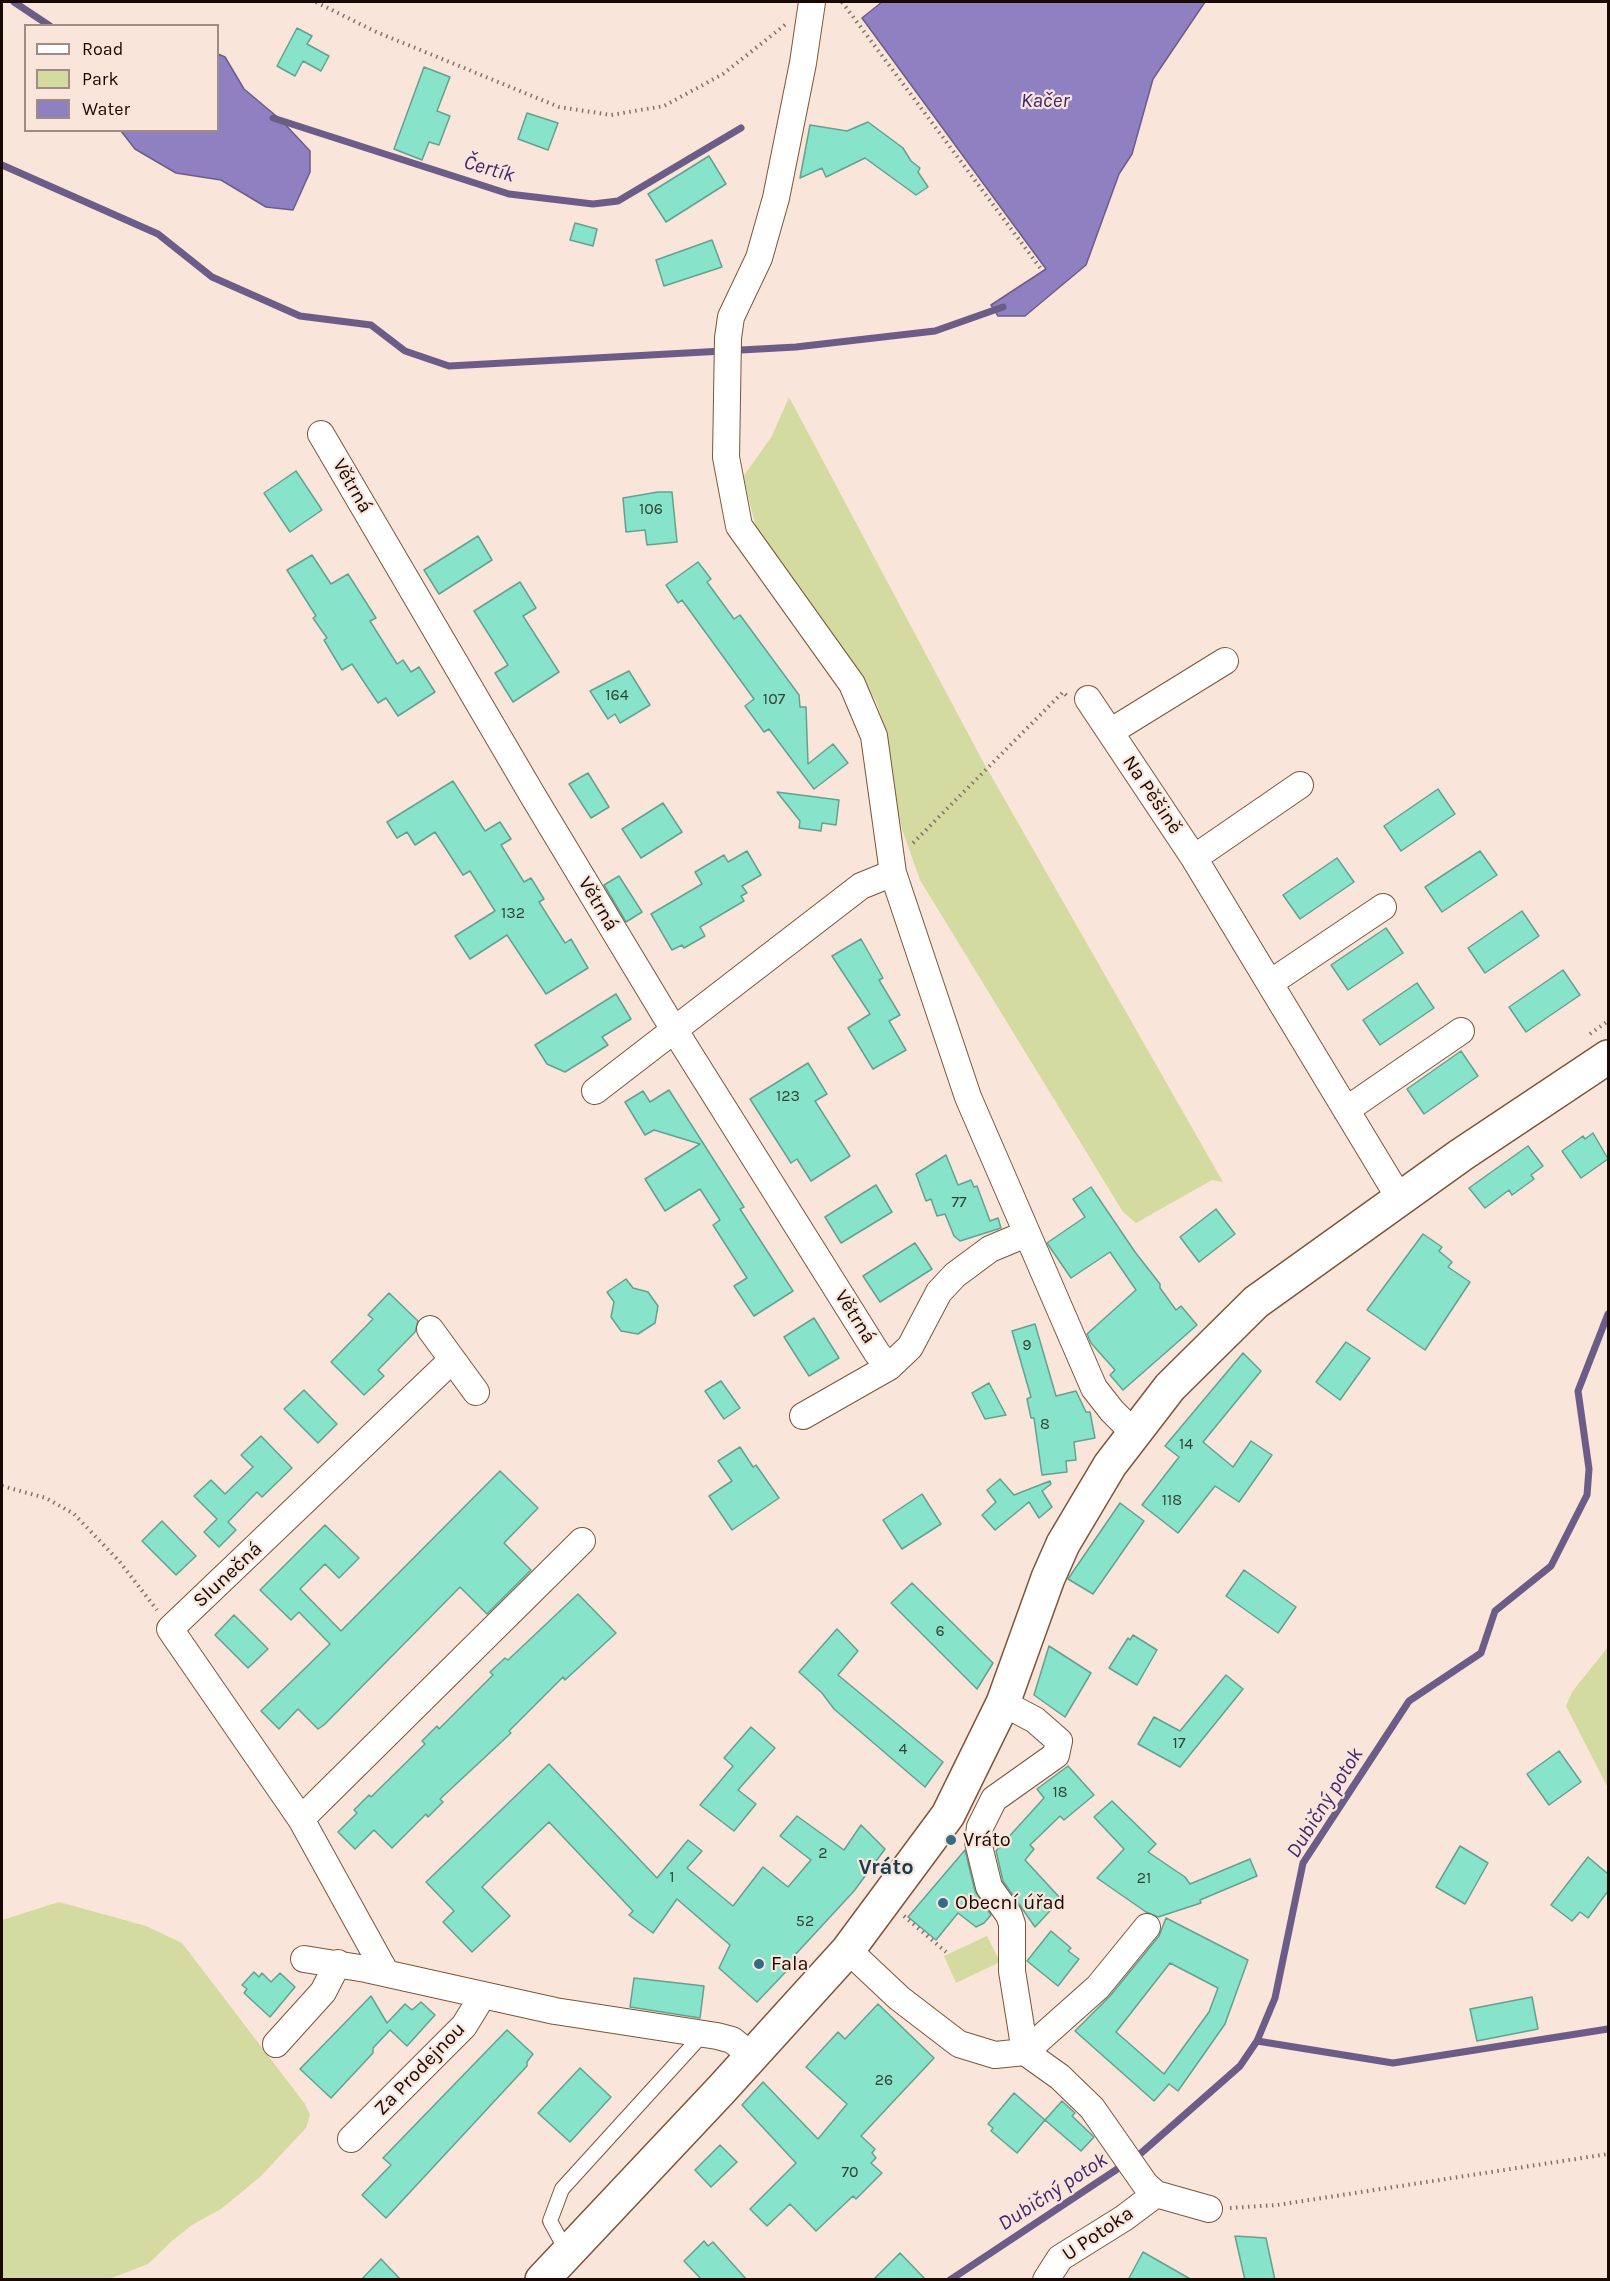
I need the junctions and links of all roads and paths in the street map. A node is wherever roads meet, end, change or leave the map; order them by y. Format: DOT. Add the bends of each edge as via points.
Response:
graph roads {
  1 [pos="316,2"];
  2 [pos="842,2"];
  3 [pos="810,10"];
  4 [pos="1041,269"];
  5 [pos="321,434"];
  6 [pos="1225,661"];
  7 [pos="1088,699"];
  8 [pos="1110,732"];
  9 [pos="1300,785"];
  10 [pos="1194,858"];
  11 [pos="892,868"];
  12 [pos="1383,907"];
  13 [pos="1270,983"];
  14 [pos="674,1029"];
  15 [pos="1461,1031"];
  16 [pos="1608,1057"];
  17 [pos="596,1091"];
  18 [pos="1346,1110"];
  19 [pos="1400,1199"];
  20 [pos="1026,1234"];
  21 [pos="430,1329"];
  22 [pos="452,1360"];
  23 [pos="889,1367"];
  24 [pos="476,1392"];
  25 [pos="803,1416"];
  26 [pos="1133,1432"];
  27 [pos="2,1486"];
  28 [pos="582,1541"];
  29 [pos="170,1629"];
  30 [pos="1003,1703"];
  31 [pos="301,1820"];
  32 [pos="885,1900"];
  33 [pos="1147,1928"];
  34 [pos="848,1950"];
  35 [pos="946,1952"];
  36 [pos="304,1959"];
  37 [pos="335,1970"];
  38 [pos="386,1973"];
  39 [pos="483,1995"];
  40 [pos="703,2034"];
  41 [pos="276,2044"];
  42 [pos="1025,2052"];
  43 [pos="752,2056"];
  44 [pos="351,2139"];
  45 [pos="1608,2154"];
  46 [pos="1156,2194"];
  47 [pos="1209,2209"];
  48 [pos="568,2253"];
  49 [pos="542,2280"];
  50 [pos="1046,2280"];
  1 -- 3 [label="path" via="374,31 559,107 611,115 664,106 723,74 787,23"];
  2 -- 4 [label="path"];
  3 -- 11 [label="street" via="776,198 759,258 731,317 726,457 739,526 852,684 874,736"];
  5 -- 14 [label="street, Větrná"];
  6 -- 8 [label="street"];
  7 -- 8 [label="street, Na Pěšině"];
  7 -- 11 [label="path" via="1068,697 1063,692"];
  8 -- 10 [label="street, Na Pěšině"];
  9 -- 10 [label="street"];
  10 -- 13 [label="street, Na Pěšině"];
  11 -- 14 [label="street" via="861,886"];
  11 -- 20 [label="street" via="968,1096"];
  12 -- 13 [label="street"];
  13 -- 18 [label="street, Na Pěšině"];
  14 -- 17 [label="street"];
  14 -- 23 [label="street, Větrná"];
  15 -- 18 [label="street"];
  16 -- 19 [label="main road"];
  18 -- 19 [label="street, Na Pěšině"];
  19 -- 26 [label="main road" via="1256,1302 1170,1387"];
  20 -- 23 [label="street" via="990,1249 955,1275 939,1293 910,1347"];
  20 -- 26 [label="street" via="1094,1388"];
  21 -- 22 [label="street"];
  22 -- 24 [label="street"];
  22 -- 29 [label="street, Slunečná"];
  23 -- 25 [label="street"];
  26 -- 30 [label="main road" via="1063,1544"];
  27 -- 29 [label="path" via="46,1498 74,1514 119,1561"];
  28 -- 31 [label="street"];
  29 -- 31 [label="street"];
  30 -- 32 [label="main road" via="948,1815"];
  30 -- 42 [label="street" via="1035,1720 1059,1741 1056,1755 994,1799 980,1827 978,1842 989,1887 1012,1924 1012,1971"];
  31 -- 38 [label="street"];
  32 -- 34 [label="main road"];
  32 -- 35 [label="path"];
  33 -- 42 [label="street" via="1098,1987"];
  34 -- 42 [label="street" via="899,1998 959,2044 995,2055"];
  34 -- 43 [label="main road"];
  36 -- 37 [label="street"];
  37 -- 38 [label="street"];
  37 -- 41 [label="street" via="324,1992"];
  38 -- 39 [label="street"];
  39 -- 40 [label="street" via="555,2011"];
  39 -- 44 [label="street, Za Prodejnou" via="464,2026"];
  40 -- 43 [label="street" via="732,2040"];
  40 -- 48 [label="lane" via="562,2189 550,2221"];
  42 -- 46 [label="street" via="1060,2077 1092,2108"];
  43 -- 48 [label="main road"];
  45 -- 47 [label="path" via="1277,2205"];
  46 -- 47 [label="street"];
  46 -- 50 [label="street, U Potoka" via="1060,2258"];
  48 -- 49 [label="main road"];
}
